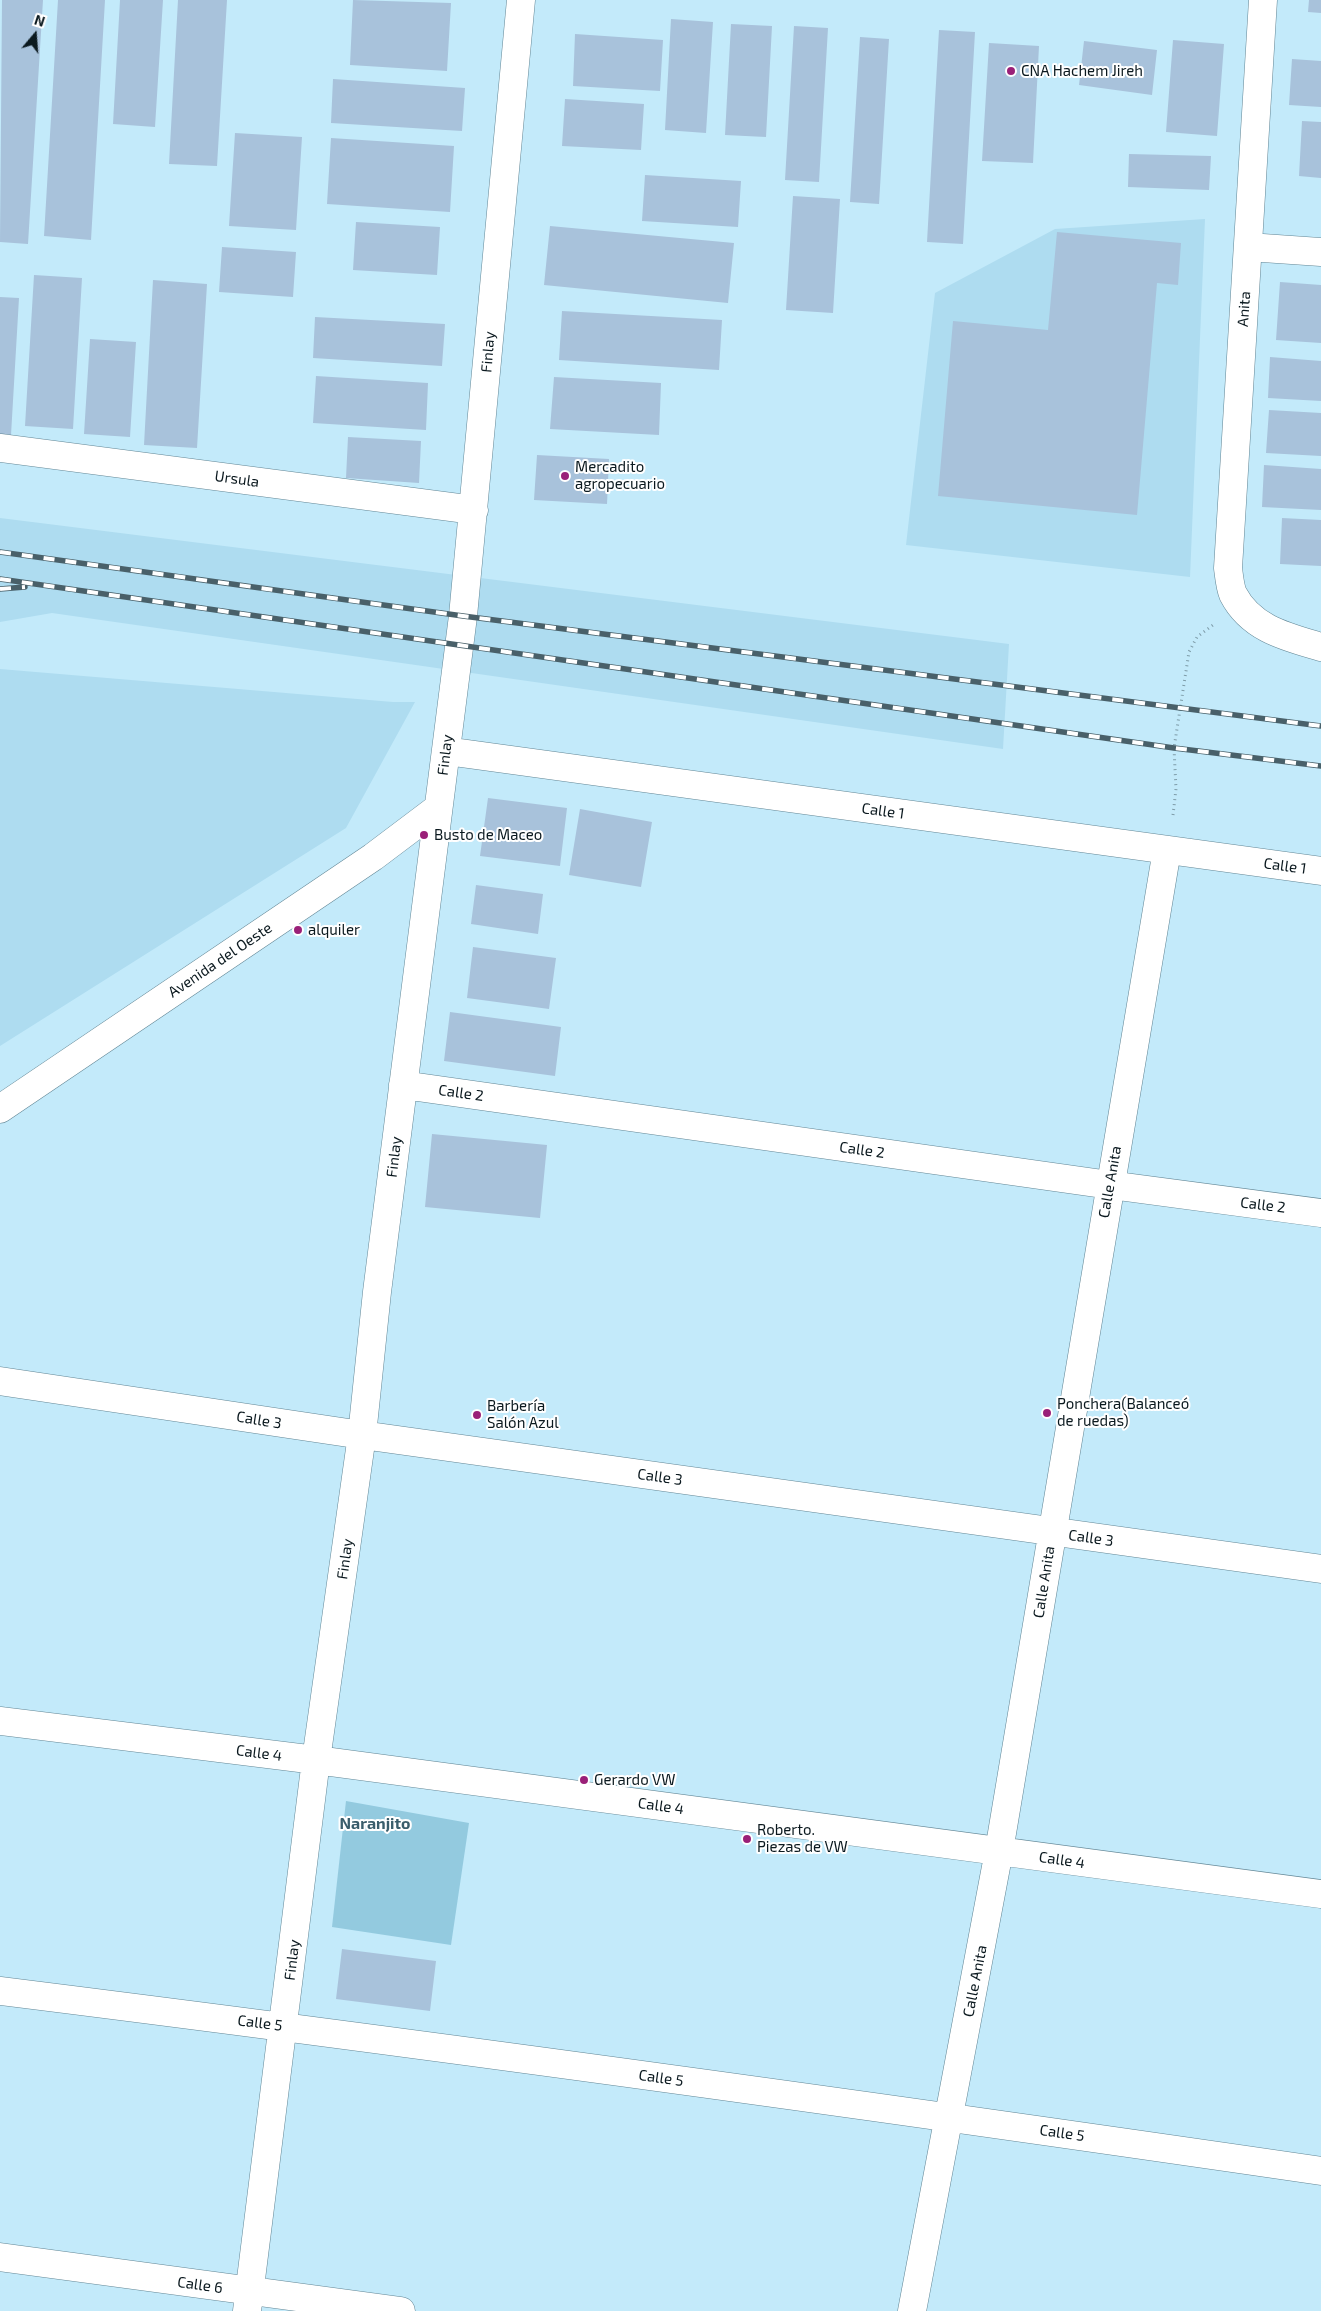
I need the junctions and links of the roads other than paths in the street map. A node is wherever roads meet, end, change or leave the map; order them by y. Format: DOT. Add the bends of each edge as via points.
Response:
graph roads {
  1 [pos="521,0"];
  2 [pos="1255,0"];
  3 [pos="1263,0"];
  4 [pos="1248,247"];
  5 [pos="1321,252"];
  6 [pos="0,448"];
  7 [pos="474,510"];
  8 [pos="1321,647"];
  9 [pos="446,751"];
  10 [pos="438,808"];
  11 [pos="1168,851"];
  12 [pos="1321,871"];
  13 [pos="403,1085"];
  14 [pos="0,1109"];
  15 [pos="1110,1185"];
  16 [pos="1321,1213"];
  17 [pos="0,1381"];
  18 [pos="362,1435"];
  19 [pos="1052,1533"];
  20 [pos="1321,1569"];
  21 [pos="0,1721"];
  22 [pos="316,1760"];
  23 [pos="999,1851"];
  24 [pos="1321,1894"];
  25 [pos="0,1991"];
  26 [pos="283,2026"];
  27 [pos="949,2117"];
  28 [pos="1321,2171"];
  29 [pos="0,2257"];
  30 [pos="248,2301"];
  31 [pos="401,2311"];
  32 [pos="912,2311"];
  1 -- 7 [label="street, Finlay"];
  2 -- 3 [label="street"];
  3 -- 4 [label="street, Anita"];
  4 -- 5 [label="street"];
  4 -- 8 [label="street, Anita" via="1228,568 1232,593 1245,613 1277,635"];
  6 -- 7 [label="street, Ursula"];
  7 -- 9 [label="street, Finlay"];
  9 -- 10 [label="street, Finlay"];
  9 -- 11 [label="street, Calle 1"];
  10 -- 13 [label="street, Finlay"];
  10 -- 14 [label="street, Avenida del Oeste" via="374,857"];
  11 -- 12 [label="street, Calle 1"];
  11 -- 15 [label="street, Calle Anita"];
  13 -- 15 [label="street, Calle 2"];
  13 -- 18 [label="street, Finlay"];
  15 -- 16 [label="street, Calle 2"];
  15 -- 19 [label="street, Calle Anita"];
  17 -- 18 [label="street, Calle 3"];
  18 -- 19 [label="street, Calle 3"];
  18 -- 22 [label="street, Finlay"];
  19 -- 20 [label="street, Calle 3"];
  19 -- 23 [label="street, Calle Anita"];
  21 -- 22 [label="street, Calle 4"];
  22 -- 23 [label="street, Calle 4"];
  22 -- 26 [label="street, Finlay"];
  23 -- 24 [label="street, Calle 4"];
  23 -- 27 [label="street, Calle Anita"];
  25 -- 26 [label="street, Calle 5"];
  26 -- 27 [label="street, Calle 5"];
  26 -- 30 [label="street, Finlay"];
  27 -- 28 [label="street, Calle 5"];
  27 -- 32 [label="street, Calle Anita"];
  29 -- 30 [label="street, Calle 6"];
  30 -- 31 [label="street, Calle 6"];
}
